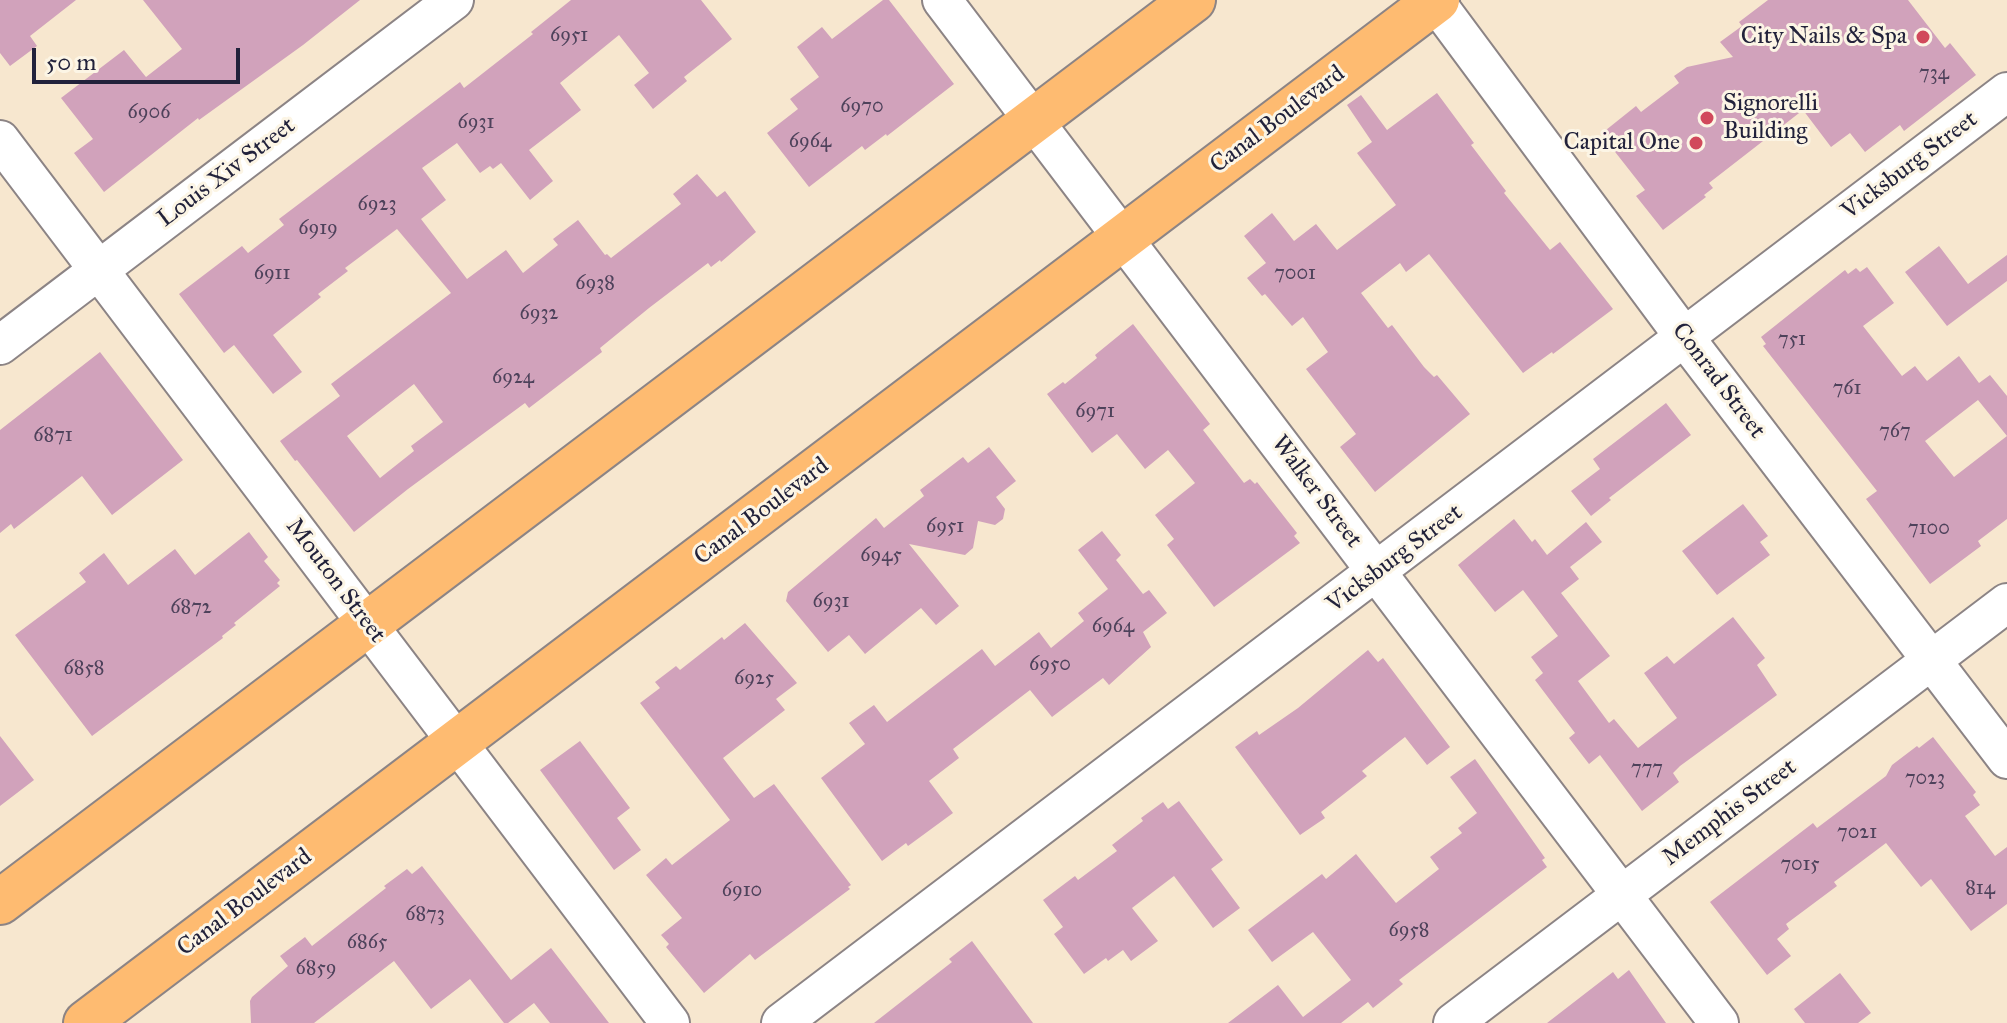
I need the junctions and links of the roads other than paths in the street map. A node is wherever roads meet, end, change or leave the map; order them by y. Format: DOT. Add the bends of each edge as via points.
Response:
graph roads {
  1 [pos="454,0"];
  2 [pos="942,0"];
  3 [pos="1193,0"];
  4 [pos="1436,0"];
  5 [pos="2007,92"];
  6 [pos="1033,120"];
  7 [pos="0,140"];
  8 [pos="1123,238"];
  9 [pos="99,270"];
  10 [pos="1685,338"];
  11 [pos="0,345"];
  12 [pos="1377,572"];
  13 [pos="2007,603"];
  14 [pos="368,624"];
  15 [pos="1932,661"];
  16 [pos="457,742"];
  17 [pos="2007,759"];
  18 [pos="1622,895"];
  19 [pos="0,902"];
  20 [pos="86,1023"];
  21 [pos="670,1023"];
  22 [pos="781,1023"];
  23 [pos="1453,1023"];
  24 [pos="1719,1023"];
  1 -- 9 [label="street, Louis Xiv Street"];
  2 -- 6 [label="street, Walker Street"];
  3 -- 6 [label="main road"];
  4 -- 8 [label="main road, Canal Boulevard"];
  4 -- 10 [label="street, Conrad Street"];
  5 -- 10 [label="street, Vicksburg Street"];
  6 -- 8 [label="street, Walker Street"];
  6 -- 14 [label="main road"];
  7 -- 9 [label="street, Mouton Street"];
  8 -- 12 [label="street, Walker Street"];
  8 -- 16 [label="main road, Canal Boulevard"];
  9 -- 11 [label="street, Louis Xiv Street"];
  9 -- 14 [label="street, Mouton Street"];
  10 -- 12 [label="street, Vicksburg Street"];
  10 -- 15 [label="street, Conrad Street"];
  12 -- 18 [label="street, Walker Street"];
  12 -- 22 [label="street, Vicksburg Street"];
  13 -- 15 [label="street, Memphis Street"];
  14 -- 16 [label="street, Mouton Street"];
  14 -- 19 [label="main road"];
  15 -- 17 [label="street, Conrad Street"];
  15 -- 18 [label="street, Memphis Street"];
  16 -- 20 [label="main road, Canal Boulevard"];
  16 -- 21 [label="street, Mouton Street"];
  18 -- 23 [label="street, Memphis Street"];
  18 -- 24 [label="street, Walker Street"];
}
